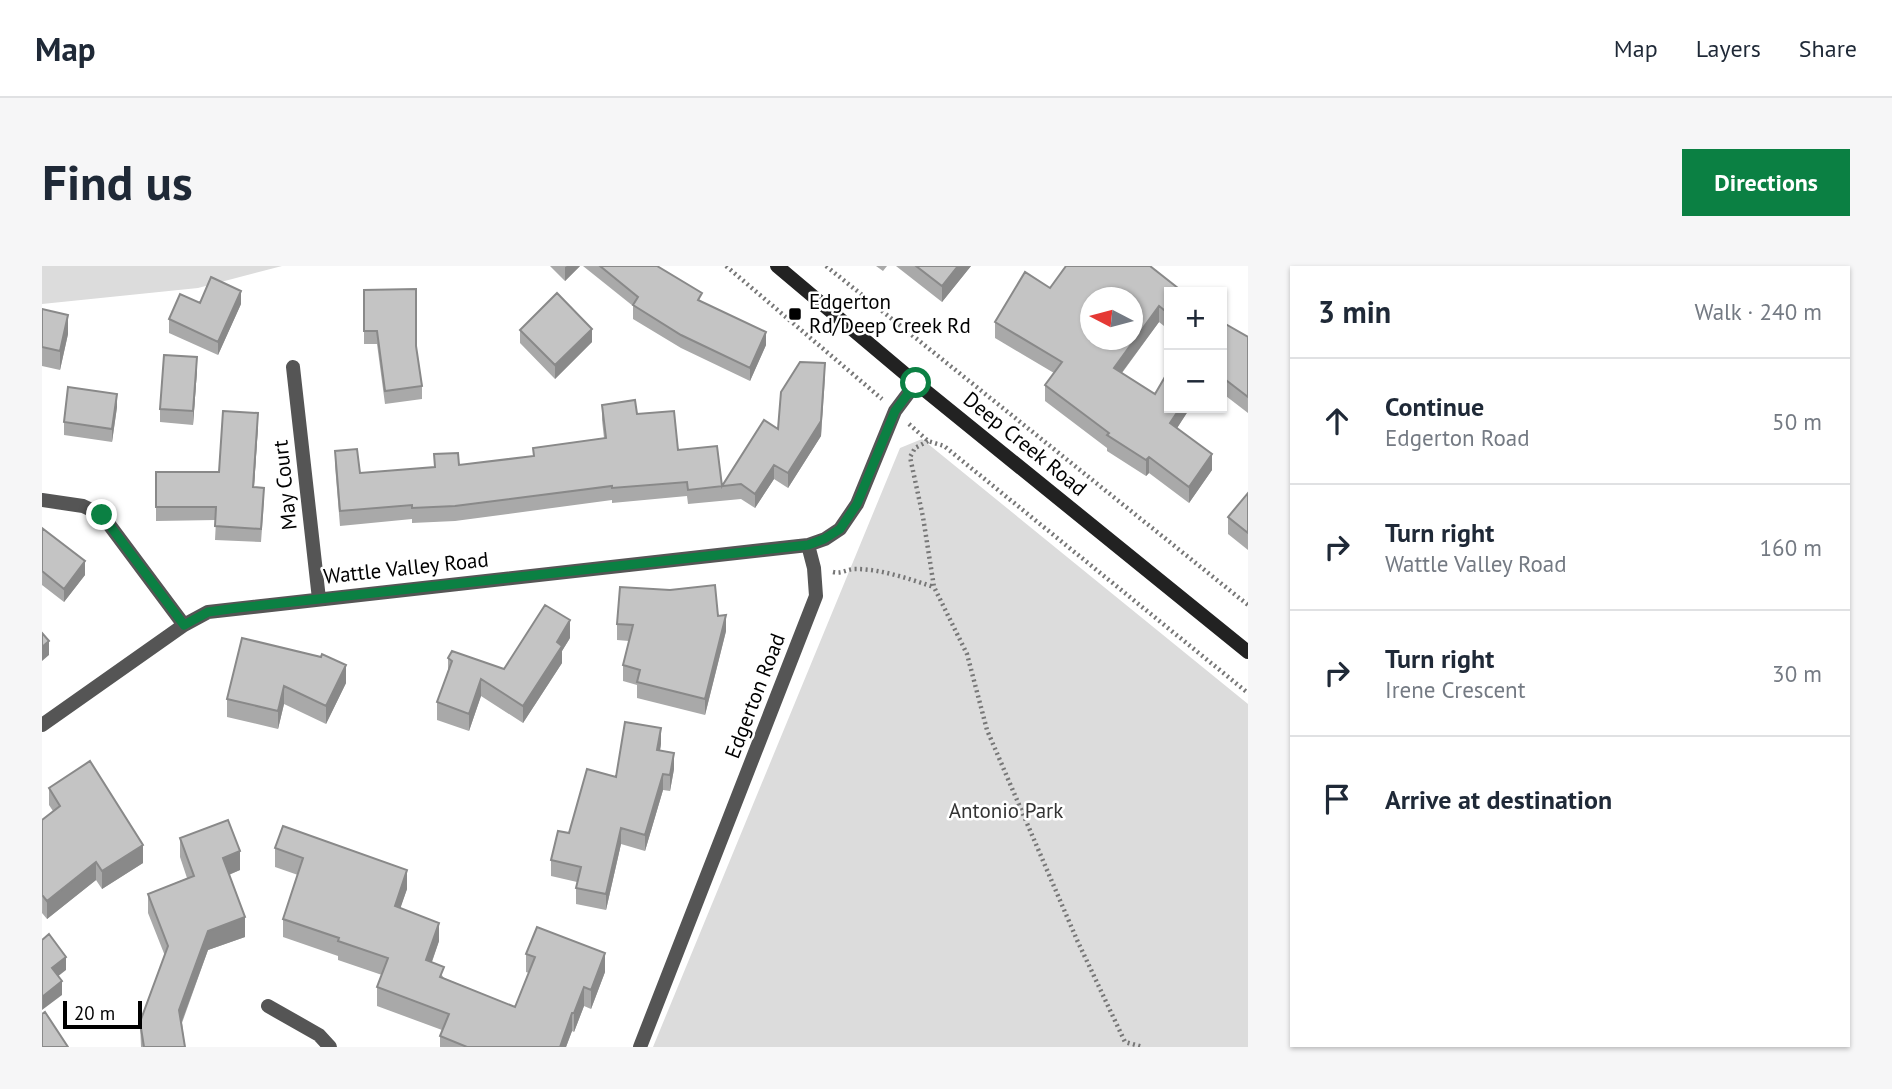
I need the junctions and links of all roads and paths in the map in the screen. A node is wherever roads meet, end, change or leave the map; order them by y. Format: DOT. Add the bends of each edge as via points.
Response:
graph roads {
  1 [pos="726,266"];
  2 [pos="777,266"];
  3 [pos="826,266"];
  4 [pos="293,367"];
  5 [pos="916,383"];
  6 [pos="895,411"];
  7 [pos="929,440"];
  8 [pos="42,500"];
  9 [pos="808,545"];
  10 [pos="814,568"];
  11 [pos="934,587"];
  12 [pos="319,599"];
  13 [pos="1248,606"];
  14 [pos="184,625"];
  15 [pos="1248,652"];
  16 [pos="1248,693"];
  17 [pos="42,725"];
  18 [pos="268,1006"];
  19 [pos="330,1047"];
  20 [pos="640,1047"];
  21 [pos="1143,1047"];
  1 -- 6 [label="path"];
  2 -- 5 [label="main road, Deep Creek Road"];
  3 -- 13 [label="path"];
  4 -- 12 [label="street, May Court"];
  5 -- 6 [label="street"];
  5 -- 15 [label="main road, Deep Creek Road"];
  6 -- 7 [label="path"];
  6 -- 9 [label="street" via="857,504 840,529"];
  7 -- 11 [label="path" via="909,457"];
  7 -- 16 [label="path" via="944,446"];
  8 -- 14 [label="street" via="83,506 102,515"];
  9 -- 10 [label="street, Edgerton Road"];
  9 -- 12 [label="street, Wattle Valley Road"];
  10 -- 11 [label="path" via="839,574 853,569 886,573"];
  10 -- 20 [label="street, Edgerton Road" via="816,596"];
  11 -- 21 [label="path" via="967,654 987,730 1077,940 1125,1042"];
  12 -- 14 [label="street, Wattle Valley Road" via="208,612"];
  14 -- 17 [label="street, Wattle Valley Road"];
  18 -- 19 [label="street" via="319,1035"];
}
